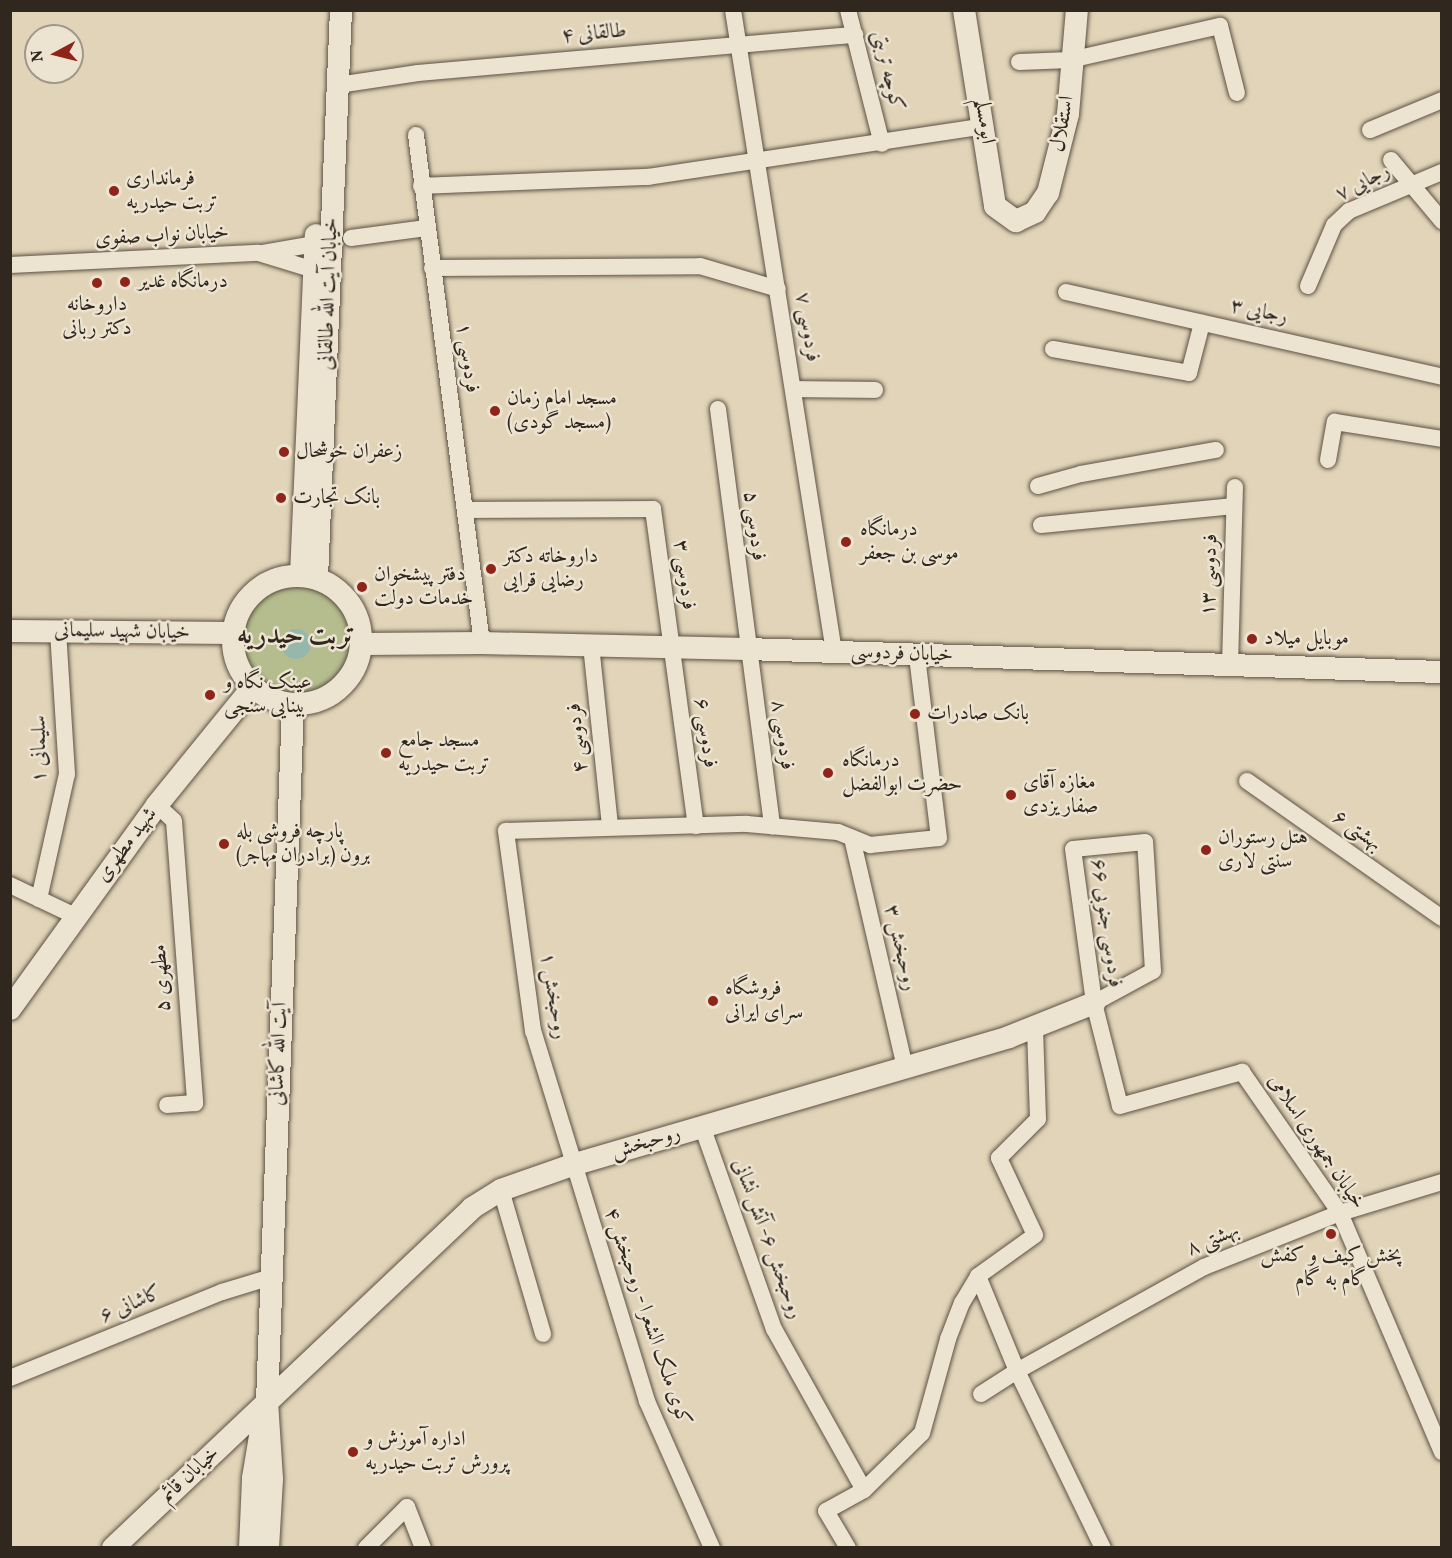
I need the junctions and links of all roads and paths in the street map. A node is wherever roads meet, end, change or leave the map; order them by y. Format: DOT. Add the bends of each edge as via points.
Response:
graph roads {
  1 [pos="325,10"];
  2 [pos="341,10"];
  3 [pos="733,10"];
  4 [pos="848,10"];
  5 [pos="964,10"];
  6 [pos="1077,10"];
  7 [pos="855,35"];
  8 [pos="738,44"];
  9 [pos="1070,60"];
  10 [pos="1019,62"];
  11 [pos="338,85"];
  12 [pos="1238,93"];
  13 [pos="1442,100"];
  14 [pos="985,126"];
  15 [pos="1370,130"];
  16 [pos="416,135"];
  17 [pos="882,144"];
  18 [pos="1391,160"];
  19 [pos="757,162"];
  20 [pos="1442,172"];
  21 [pos="1408,185"];
  22 [pos="421,186"];
  23 [pos="1016,221"];
  24 [pos="1442,221"];
  25 [pos="426,228"];
  26 [pos="332,241"];
  27 [pos="259,254"];
  28 [pos="10,265"];
  29 [pos="432,268"];
  30 [pos="314,270"];
  31 [pos="1308,286"];
  32 [pos="778,289"];
  33 [pos="1066,292"];
  34 [pos="1202,323"];
  35 [pos="1053,349"];
  36 [pos="1442,376"];
  37 [pos="794,389"];
  38 [pos="875,390"];
  39 [pos="718,409"];
  40 [pos="1442,439"];
  41 [pos="1216,450"];
  42 [pos="1328,460"];
  43 [pos="1038,486"];
  44 [pos="1235,487"];
  45 [pos="1234,506"];
  46 [pos="466,510"];
  47 [pos="1041,525"];
  48 [pos="310,577"];
  49 [pos="10,631"];
  50 [pos="58,632"];
  51 [pos="233,633"];
  52 [pos="482,643"];
  53 [pos="362,644"];
  54 [pos="591,645"];
  55 [pos="670,647"];
  56 [pos="747,649"];
  57 [pos="834,652"];
  58 [pos="917,655"];
  59 [pos="1230,664"];
  60 [pos="1442,672"];
  61 [pos="253,687"];
  62 [pos="236,705"];
  63 [pos="293,705"];
  64 [pos="291,735"];
  65 [pos="1246,781"];
  66 [pos="157,805"];
  67 [pos="610,826"];
  68 [pos="696,826"];
  69 [pos="772,827"];
  70 [pos="852,838"];
  71 [pos="10,885"];
  72 [pos="39,899"];
  73 [pos="75,916"];
  74 [pos="1442,918"];
  75 [pos="1094,1003"];
  76 [pos="10,1009"];
  77 [pos="1035,1027"];
  78 [pos="905,1068"];
  79 [pos="167,1105"];
  80 [pos="702,1126"];
  81 [pos="572,1165"];
  82 [pos="1442,1182"];
  83 [pos="501,1190"];
  84 [pos="1340,1213"];
  85 [pos="978,1276"];
  86 [pos="271,1277"];
  87 [pos="543,1334"];
  88 [pos="1017,1371"];
  89 [pos="10,1378"];
  90 [pos="981,1394"];
  91 [pos="267,1402"];
  92 [pos="1442,1452"];
  93 [pos="864,1490"];
  94 [pos="113,1548"];
  95 [pos="250,1548"];
  96 [pos="268,1548"];
  97 [pos="366,1548"];
  98 [pos="423,1548"];
  99 [pos="712,1548"];
  100 [pos="848,1548"];
  101 [pos="1103,1548"];
  1 -- 26 [label="main road, خیابان آیت الله طالقانی"];
  2 -- 11 [label="main road, خیابان آیت الله طالقانی"];
  3 -- 8 [label="street, فردوسی ۷"];
  4 -- 7 [label="street, کوچه تربتی"];
  5 -- 14 [label="main road, ابومسلم"];
  6 -- 9 [label="main road, استقلال"];
  7 -- 8 [label="street, طالقانی ۴"];
  7 -- 17 [label="street, کوچه تربتی"];
  8 -- 11 [label="street, طالقانی ۴" via="418,73"];
  8 -- 19 [label="street, فردوسی ۷"];
  9 -- 10 [label="street"];
  9 -- 12 [label="street" via="1220,26"];
  9 -- 23 [label="main road, استقلال" via="1068,114 1048,193 1035,212"];
  11 -- 26 [label="main road, خیابان آیت الله طالقانی"];
  13 -- 15 [label="street"];
  14 -- 17 [label="street"];
  14 -- 23 [label="main road, ابومسلم" via="995,206"];
  16 -- 22 [label="street, فردوسی ۱"];
  17 -- 19 [label="street"];
  18 -- 21 [label="street"];
  19 -- 22 [label="street" via="648,177"];
  19 -- 32 [label="street, فردوسی ۷"];
  20 -- 21 [label="street, رجایی ۷"];
  21 -- 24 [label="street"];
  21 -- 31 [label="street, رجایی ۷" via="1349,211 1334,225"];
  22 -- 25 [label="street, فردوسی ۱"];
  25 -- 26 [label="street"];
  25 -- 29 [label="street, فردوسی ۱"];
  26 -- 27 [label="street"];
  26 -- 30 [label="main road, خیابان آیت الله طالقانی"];
  26 -- 48 [label="main road, خیابان آیت الله طالقانی"];
  27 -- 28 [label="street, خیابان نواب صفوی"];
  27 -- 30 [label="street, خیابان نواب صفوی"];
  29 -- 32 [label="street" via="700,266"];
  29 -- 46 [label="street, فردوسی ۱"];
  30 -- 48 [label="main road, خیابان آیت الله طالقانی"];
  32 -- 37 [label="street, فردوسی ۷"];
  33 -- 34 [label="street, رجایی ۳"];
  34 -- 35 [label="street" via="1189,373"];
  34 -- 36 [label="street, رجایی ۳"];
  37 -- 38 [label="street"];
  37 -- 57 [label="street, فردوسی ۷"];
  39 -- 56 [label="street, فردوسی ۵"];
  40 -- 42 [label="street" via="1335,422"];
  41 -- 43 [label="street" via="1081,474"];
  44 -- 45 [label="street, فردوسی ۱۳"];
  45 -- 47 [label="street"];
  45 -- 59 [label="street, فردوسی ۱۳"];
  46 -- 52 [label="street, فردوسی ۱"];
  46 -- 55 [label="street, فردوسی ۳" via="652,508"];
  48 -- 51 [label="main road" via="275,579 254,591 240,610"];
  48 -- 53 [label="main road" via="333,586 350,602 360,622"];
  49 -- 50 [label="main road, خیابان شهید سلیمانی"];
  50 -- 51 [label="main road, خیابان شهید سلیمانی"];
  50 -- 72 [label="street, سلیمانی ۱" via="67,774"];
  51 -- 61 [label="main road" via="237,663"];
  52 -- 53 [label="main road, خیابان فردوسی"];
  52 -- 54 [label="main road, خیابان فردوسی"];
  53 -- 63 [label="main road" via="357,666 338,691 324,700"];
  54 -- 55 [label="main road, خیابان فردوسی"];
  54 -- 67 [label="street, فردوسی ۴"];
  55 -- 56 [label="main road, خیابان فردوسی"];
  55 -- 68 [label="street, فردوسی ۶"];
  56 -- 57 [label="main road, خیابان فردوسی"];
  56 -- 69 [label="street, فردوسی ۸"];
  57 -- 58 [label="main road, خیابان فردوسی"];
  58 -- 59 [label="main road, خیابان فردوسی"];
  58 -- 70 [label="street" via="939,838 870,845"];
  59 -- 60 [label="main road, خیابان فردوسی"];
  61 -- 62 [label="main road, شهید مطهری"];
  61 -- 63 [label="main road" via="265,696"];
  62 -- 64 [label="main road" via="271,709"];
  62 -- 66 [label="main road, شهید مطهری"];
  63 -- 64 [label="main road, آیت الله کاشانی"];
  64 -- 86 [label="main road, آیت الله کاشانی"];
  65 -- 74 [label="street, بهشتی ۶"];
  66 -- 73 [label="main road, شهید مطهری"];
  66 -- 79 [label="street, مطهری ۵" via="174,820 195,1104"];
  67 -- 68 [label="street"];
  67 -- 81 [label="street, روحبخش ۱" via="506,831 533,1031"];
  68 -- 69 [label="street"];
  69 -- 70 [label="street" via="838,832"];
  70 -- 78 [label="street, روحبخش ۳"];
  71 -- 72 [label="street"];
  72 -- 73 [label="street"];
  73 -- 76 [label="main road, شهید مطهری"];
  75 -- 75 [label="street, فردوسی جنوبی ۶۶" via="1072,849 1145,842 1153,971"];
  75 -- 77 [label="main road, روحبخش"];
  75 -- 84 [label="street, خیابان جمهوری اسلامی" via="1120,1106 1242,1072"];
  77 -- 78 [label="main road, روحبخش"];
  77 -- 85 [label="street" via="1038,1119 999,1158 1035,1235"];
  78 -- 80 [label="main road, روحبخش"];
  80 -- 81 [label="main road, روحبخش"];
  80 -- 93 [label="street, روحبخش ۶- آتش نشانی" via="774,1329"];
  81 -- 83 [label="main road, روحبخش"];
  81 -- 99 [label="street, کوی ملک الشعرا - روحبخش ۴" via="647,1401"];
  82 -- 84 [label="street, بهشتی ۸"];
  83 -- 87 [label="street"];
  83 -- 91 [label="main road, روحبخش" via="472,1208"];
  84 -- 88 [label="street, بهشتی ۸" via="1204,1267"];
  84 -- 92 [label="street, خیابان جمهوری اسلامی"];
  85 -- 88 [label="street"];
  85 -- 93 [label="street" via="948,1339 922,1433"];
  86 -- 89 [label="street, کاشانی ۶" via="222,1292"];
  86 -- 91 [label="main road, آیت الله کاشانی"];
  88 -- 90 [label="street, بهشتی ۸"];
  88 -- 101 [label="street"];
  91 -- 94 [label="main road, خیابان قائم"];
  91 -- 95 [label="main road, آیت الله کاشانی" via="253,1478"];
  91 -- 96 [label="main road, آیت الله کاشانی" via="272,1479"];
  93 -- 100 [label="street" via="826,1511"];
  97 -- 98 [label="street" via="407,1507"];
}
